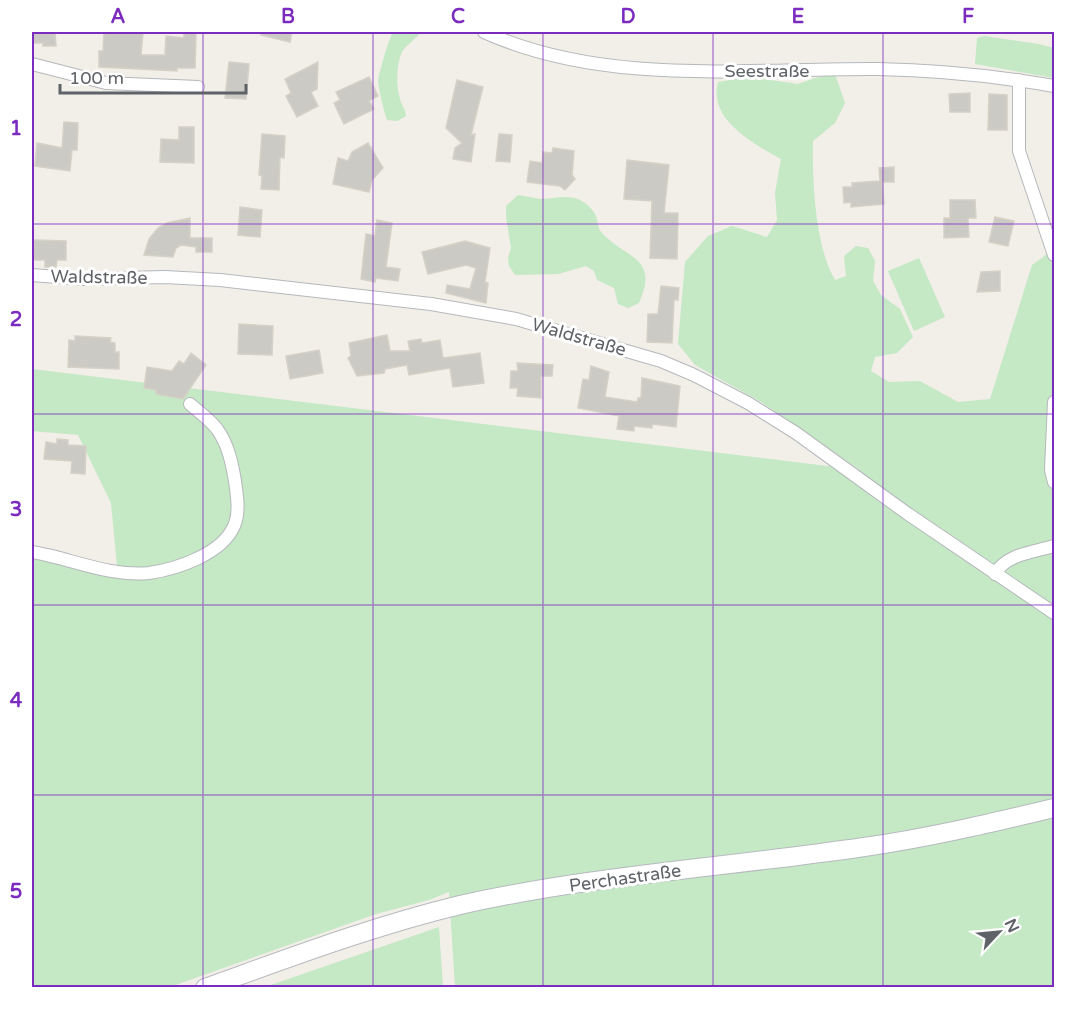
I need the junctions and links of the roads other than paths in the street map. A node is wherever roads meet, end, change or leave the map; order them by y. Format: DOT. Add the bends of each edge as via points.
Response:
graph roads {
  1 [pos="484,32"];
  2 [pos="32,64"];
  3 [pos="1019,80"];
  4 [pos="1054,86"];
  5 [pos="198,87"];
  6 [pos="1054,255"];
  7 [pos="32,275"];
  8 [pos="1054,402"];
  9 [pos="190,404"];
  10 [pos="1054,482"];
  11 [pos="1054,546"];
  12 [pos="32,552"];
  13 [pos="995,574"];
  14 [pos="1054,613"];
  15 [pos="1054,808"];
  16 [pos="205,987"];
  1 -- 3 [label="street, Seestraße" via="538,52 603,65 704,71 879,69"];
  2 -- 5 [label="street" via="106,83"];
  3 -- 4 [label="street, Seestraße"];
  3 -- 6 [label="street" via="1019,151"];
  7 -- 13 [label="street, Waldstraße" via="220,280 441,305 516,319 661,361 748,403 796,433"];
  8 -- 10 [label="street"];
  9 -- 12 [label="street" via="217,428 230,456 237,519 222,544 171,569 130,574"];
  11 -- 13 [label="street" via="1020,555 1000,565"];
  13 -- 14 [label="street, Waldstraße"];
  15 -- 16 [label="main road, Perchastraße" via="941,835 874,846 618,878 461,905 329,944"];
}
